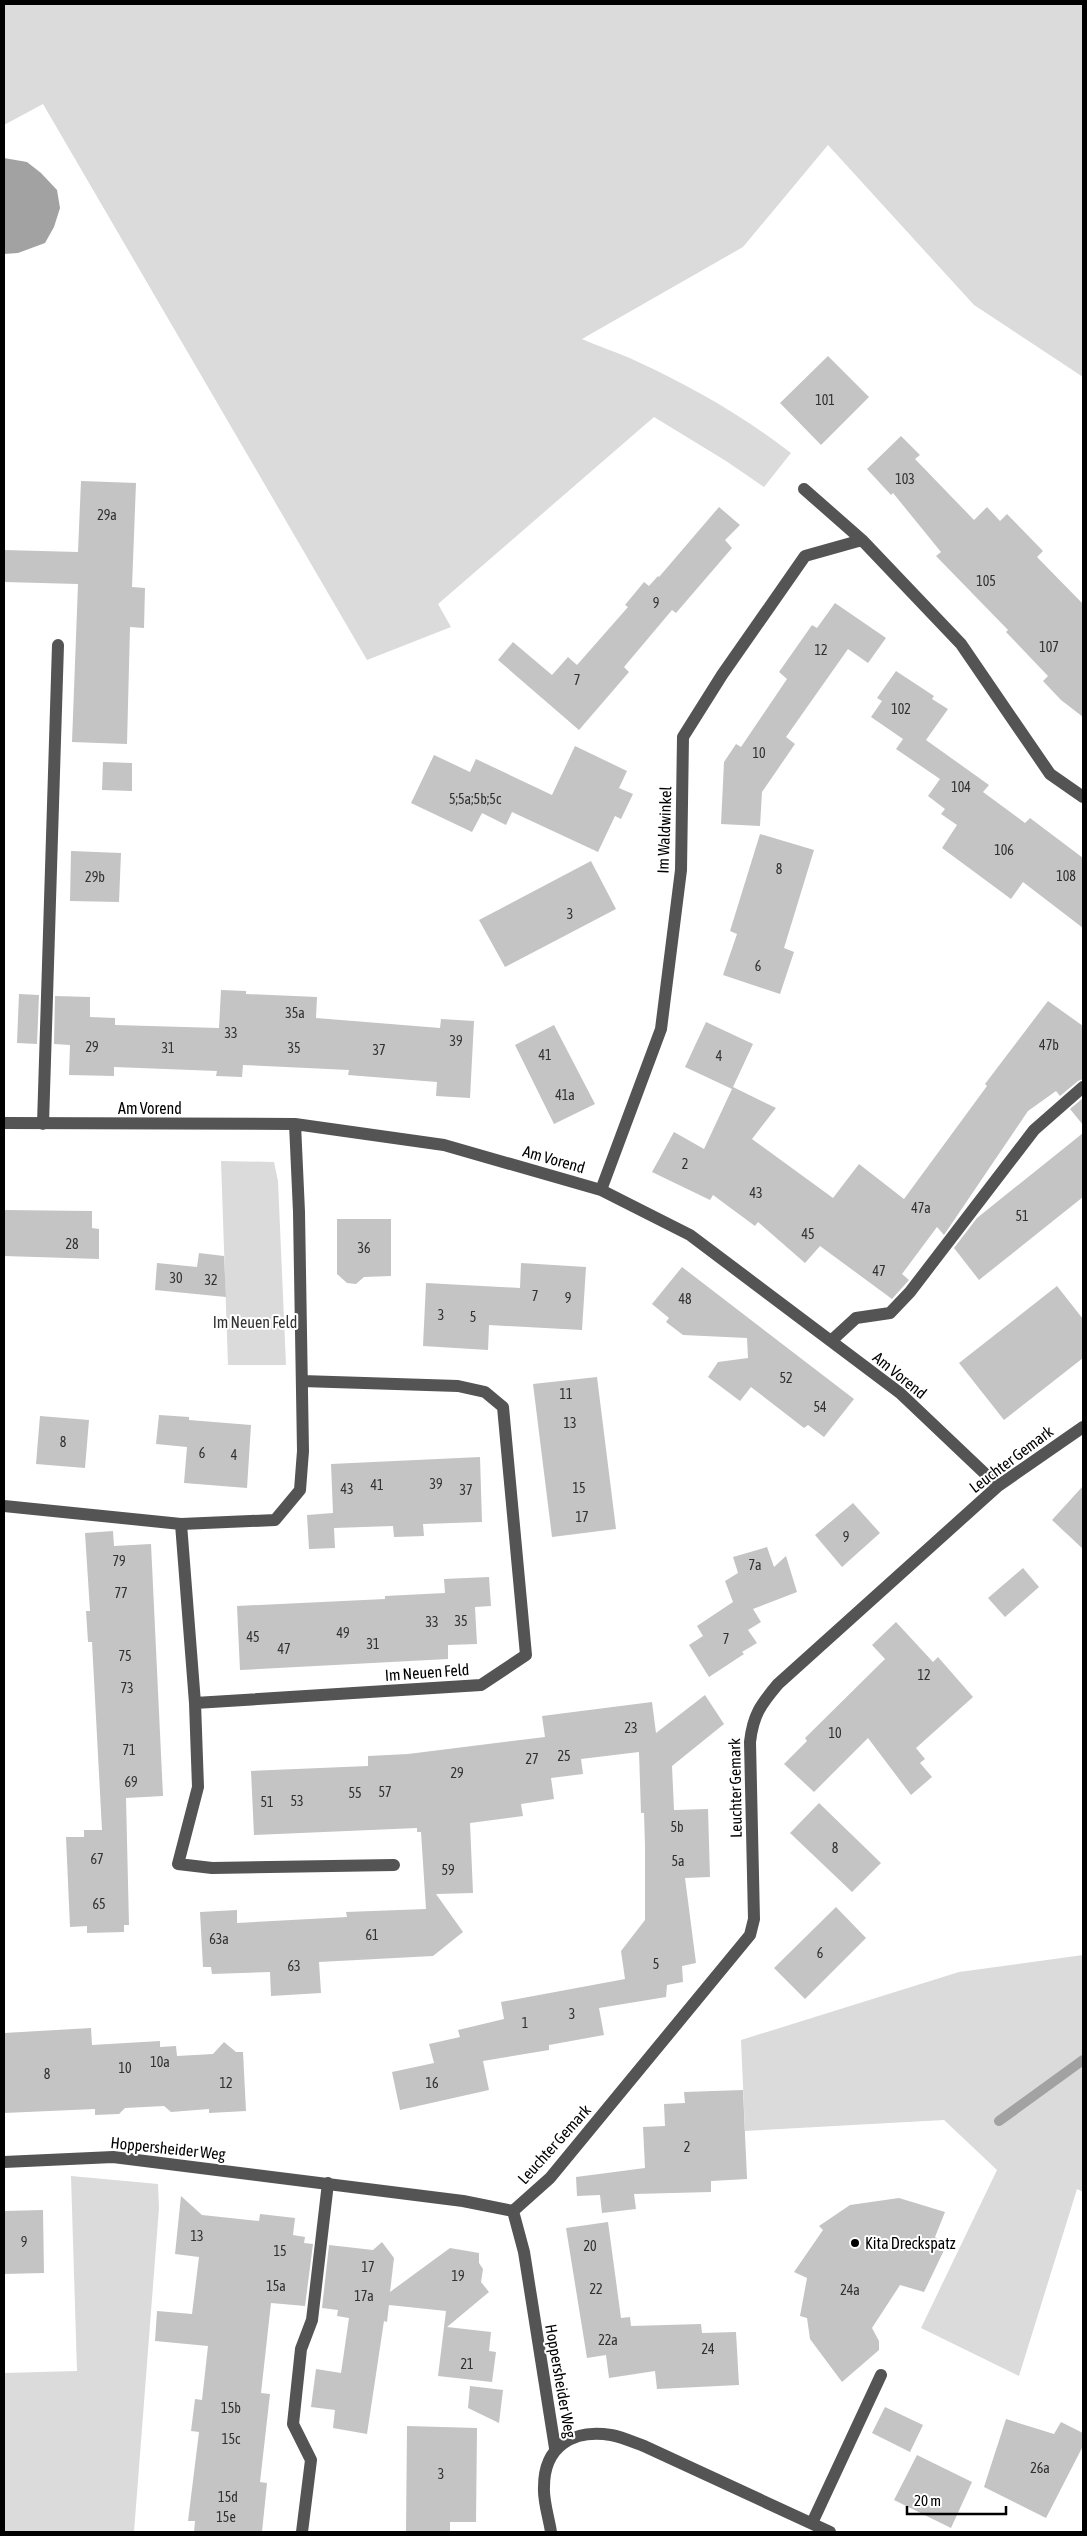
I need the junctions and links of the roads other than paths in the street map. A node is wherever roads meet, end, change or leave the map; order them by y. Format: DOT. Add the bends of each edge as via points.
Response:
graph roads {
  1 [pos="804,489"];
  2 [pos="862,540"];
  3 [pos="58,645"];
  4 [pos="1083,797"];
  5 [pos="1083,1087"];
  6 [pos="4,1123"];
  7 [pos="43,1124"];
  8 [pos="295,1124"];
  9 [pos="601,1190"];
  10 [pos="831,1341"];
  11 [pos="302,1381"];
  12 [pos="1083,1427"];
  13 [pos="998,1486"];
  14 [pos="4,1506"];
  15 [pos="181,1524"];
  16 [pos="195,1703"];
  17 [pos="394,1865"];
  18 [pos="4,2162"];
  19 [pos="328,2183"];
  20 [pos="513,2211"];
  21 [pos="881,2375"];
  22 [pos="555,2448"];
  23 [pos="812,2523"];
  24 [pos="302,2532"];
  25 [pos="551,2532"];
  26 [pos="830,2532"];
  1 -- 2 [label="street"];
  2 -- 4 [label="street" via="961,644 1050,774"];
  2 -- 9 [label="street, Im Waldwinkel" via="805,556 683,737 681,870 661,1029"];
  3 -- 7 [label="street"];
  5 -- 10 [label="street" via="1034,1130 910,1292 890,1313 856,1318"];
  6 -- 7 [label="street, Am Vorend"];
  7 -- 8 [label="street, Am Vorend"];
  8 -- 9 [label="street, Am Vorend" via="444,1145"];
  8 -- 11 [label="street"];
  9 -- 10 [label="street, Am Vorend" via="690,1235"];
  10 -- 13 [label="street, Am Vorend" via="900,1393"];
  11 -- 15 [label="street" via="300,1490 275,1520"];
  11 -- 16 [label="street, Im Neuen Feld" via="458,1386 484,1392 503,1406 526,1655 481,1685"];
  12 -- 13 [label="street, Leuchter Gemark"];
  13 -- 20 [label="street, Leuchter Gemark" via="762,1702 752,1722 750,1742 754,1919 750,1935 550,2178"];
  14 -- 15 [label="street"];
  15 -- 16 [label="street"];
  16 -- 17 [label="street" via="198,1787 178,1864 212,1868"];
  18 -- 19 [label="street, Hoppersheider Weg" via="113,2156"];
  19 -- 20 [label="street, Hoppersheider Weg"];
  19 -- 24 [label="street" via="312,2320 301,2349 293,2424 311,2460"];
  20 -- 22 [label="street, Hoppersheider Weg" via="524,2252"];
  21 -- 23 [label="street"];
  22 -- 23 [label="street, Hoppersheider Weg" via="569,2438 586,2434 612,2435 644,2446"];
  22 -- 25 [label="street" via="546,2465 543,2487"];
  23 -- 26 [label="street, Hoppersheider Weg"];
}
